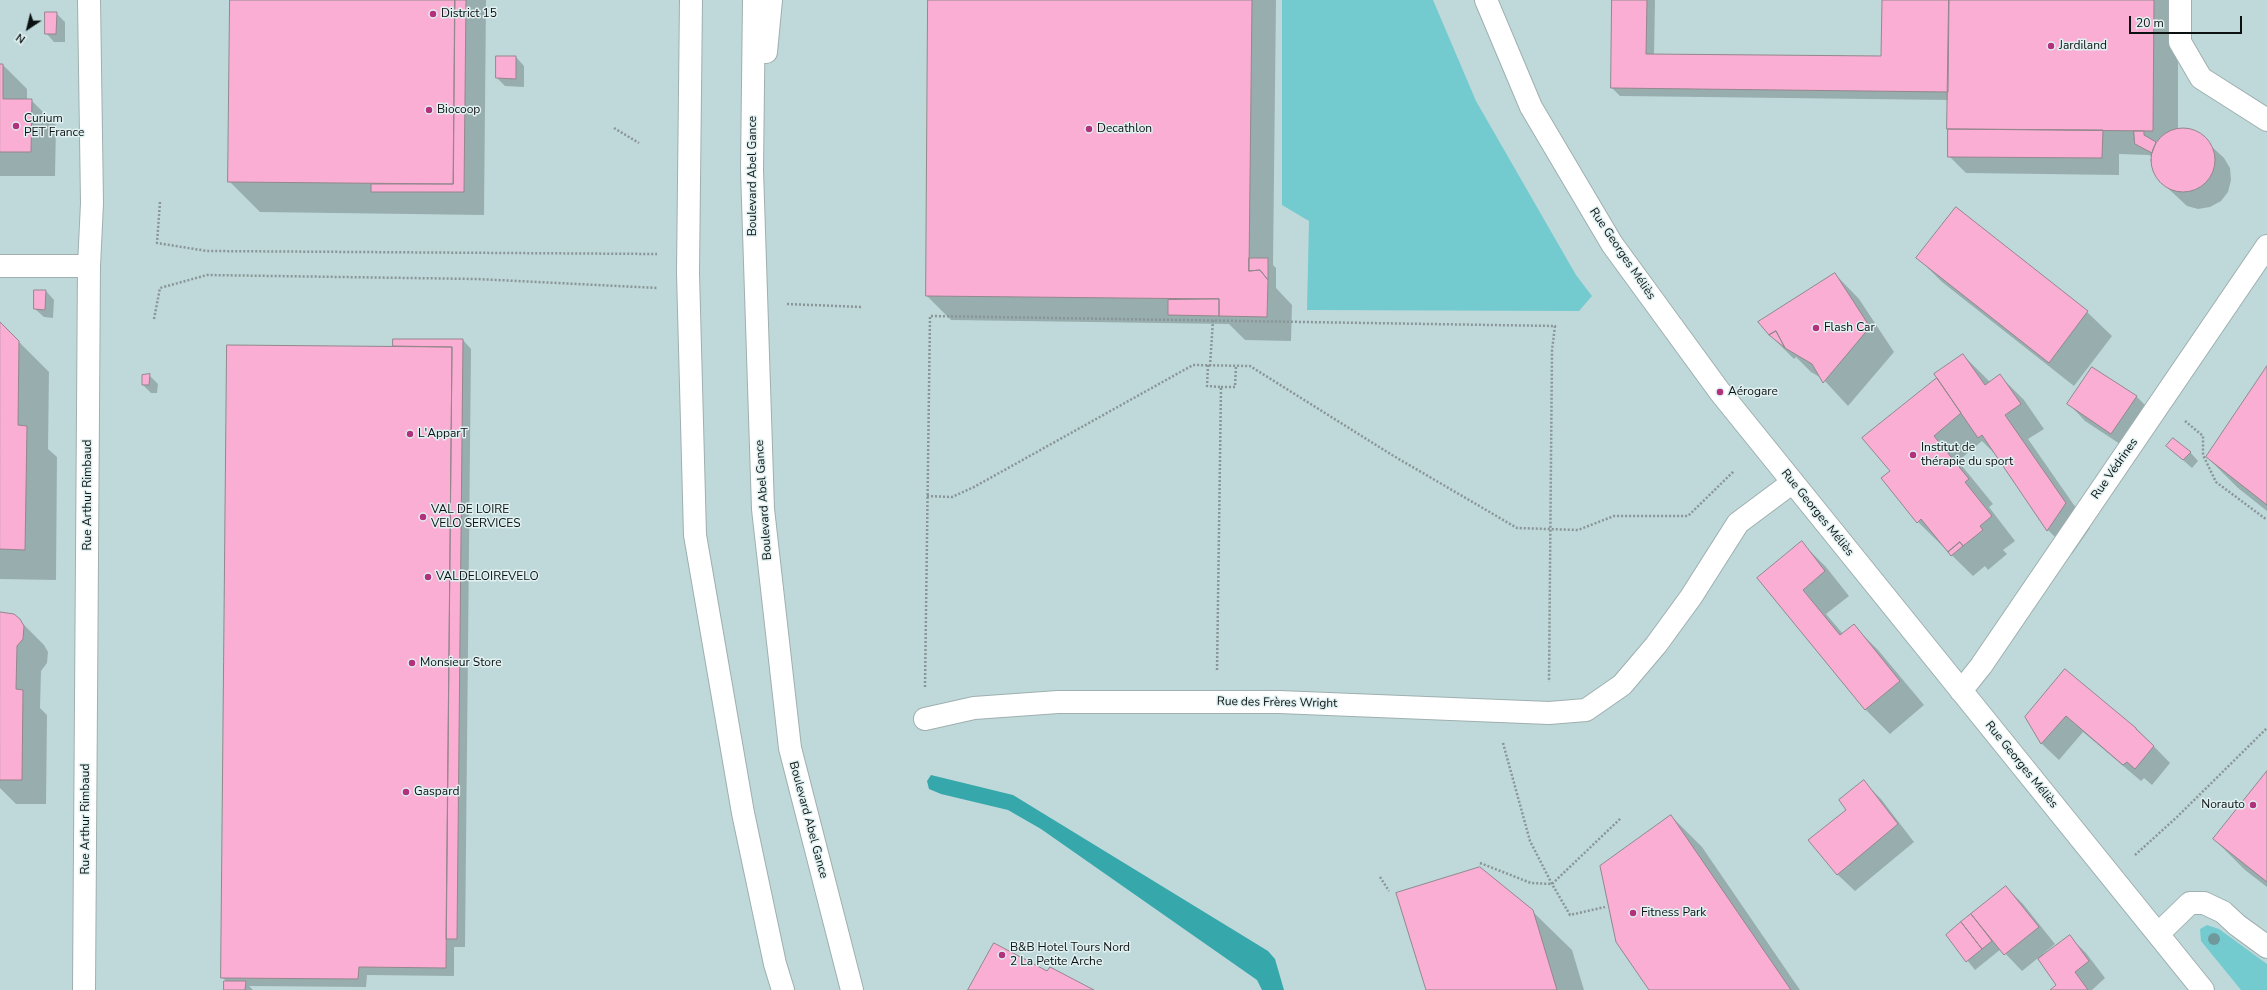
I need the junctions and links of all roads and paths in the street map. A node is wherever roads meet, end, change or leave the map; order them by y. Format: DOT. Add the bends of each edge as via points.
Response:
graph roads {
  1 [pos="89,0"];
  2 [pos="690,0"];
  3 [pos="754,0"];
  4 [pos="772,0"];
  5 [pos="1486,0"];
  6 [pos="2180,0"];
  7 [pos="2267,120"];
  8 [pos="614,128"];
  9 [pos="639,143"];
  10 [pos="752,170"];
  11 [pos="160,202"];
  12 [pos="2267,246"];
  13 [pos="659,254"];
  14 [pos="0,266"];
  15 [pos="89,266"];
  16 [pos="661,288"];
  17 [pos="783,304"];
  18 [pos="862,307"];
  19 [pos="154,319"];
  20 [pos="1213,320"];
  21 [pos="1209,366"];
  22 [pos="1236,366"];
  23 [pos="1221,387"];
  24 [pos="2162,402"];
  25 [pos="1734,471"];
  26 [pos="1793,482"];
  27 [pos="927,496"];
  28 [pos="2267,520"];
  29 [pos="1551,528"];
  30 [pos="1961,691"];
  31 [pos="1216,702"];
  32 [pos="1493,710"];
  33 [pos="1549,713"];
  34 [pos="925,719"];
  35 [pos="2267,728"];
  36 [pos="1621,818"];
  37 [pos="2130,859"];
  38 [pos="1480,863"];
  39 [pos="1380,877"];
  40 [pos="1552,884"];
  41 [pos="1389,891"];
  42 [pos="1605,907"];
  43 [pos="2158,934"];
  44 [pos="2267,947"];
  45 [pos="84,990"];
  46 [pos="782,990"];
  47 [pos="852,990"];
  48 [pos="2203,990"];
  1 -- 15 [label="street, Rue Arthur Rimbaud" via="92,203"];
  2 -- 46 [label="street" via="688,273 695,535 743,813 774,964"];
  3 -- 10 [label="street, Boulevard Abel Gance"];
  4 -- 10 [label="street"];
  5 -- 26 [label="street, Rue Georges Méliès" via="1531,107 1612,244 1720,392"];
  6 -- 7 [label="street" via="2180,42 2201,78"];
  8 -- 9 [label="path"];
  10 -- 47 [label="street, Boulevard Abel Gance" via="763,509 790,748"];
  11 -- 13 [label="path" via="157,243 207,251"];
  12 -- 24 [label="street, Rue Védrines"];
  14 -- 15 [label="street"];
  15 -- 45 [label="street, Rue Arthur Rimbaud"];
  16 -- 19 [label="path" via="477,279 207,276 160,288"];
  17 -- 18 [label="path"];
  20 -- 21 [label="path"];
  20 -- 27 [label="path" via="930,316"];
  20 -- 29 [label="path" via="1554,326"];
  21 -- 22 [label="path"];
  21 -- 23 [label="path" via="1207,386"];
  21 -- 27 [label="path" via="1192,365 974,487 952,497"];
  22 -- 23 [label="path" via="1235,387"];
  22 -- 29 [label="path" via="1250,366 1392,455 1517,528"];
  23 -- 31 [label="path"];
  24 -- 28 [label="path" via="2203,436 2203,455 2216,482"];
  24 -- 30 [label="street, Rue Védrines" via="1981,666"];
  25 -- 29 [label="path" via="1688,516 1614,516 1578,530"];
  26 -- 30 [label="street, Rue Georges Méliès"];
  26 -- 33 [label="street, Rue des Frères Wright" via="1738,523 1691,596 1622,685 1586,710"];
  27 -- 34 [label="path"];
  29 -- 33 [label="path"];
  30 -- 43 [label="street, Rue Georges Méliès"];
  31 -- 32 [label="street, Rue des Frères Wright"];
  31 -- 34 [label="street, Rue des Frères Wright" via="1058,702 974,708"];
  32 -- 33 [label="street, Rue des Frères Wright"];
  32 -- 40 [label="path" via="1530,841"];
  35 -- 37 [label="path" via="2144,849"];
  36 -- 40 [label="path"];
  38 -- 40 [label="path" via="1531,883"];
  39 -- 41 [label="path"];
  40 -- 42 [label="path" via="1570,914"];
  43 -- 44 [label="street" via="2190,903 2204,903 2223,912"];
  43 -- 48 [label="street, Rue Georges Méliès"];
}
